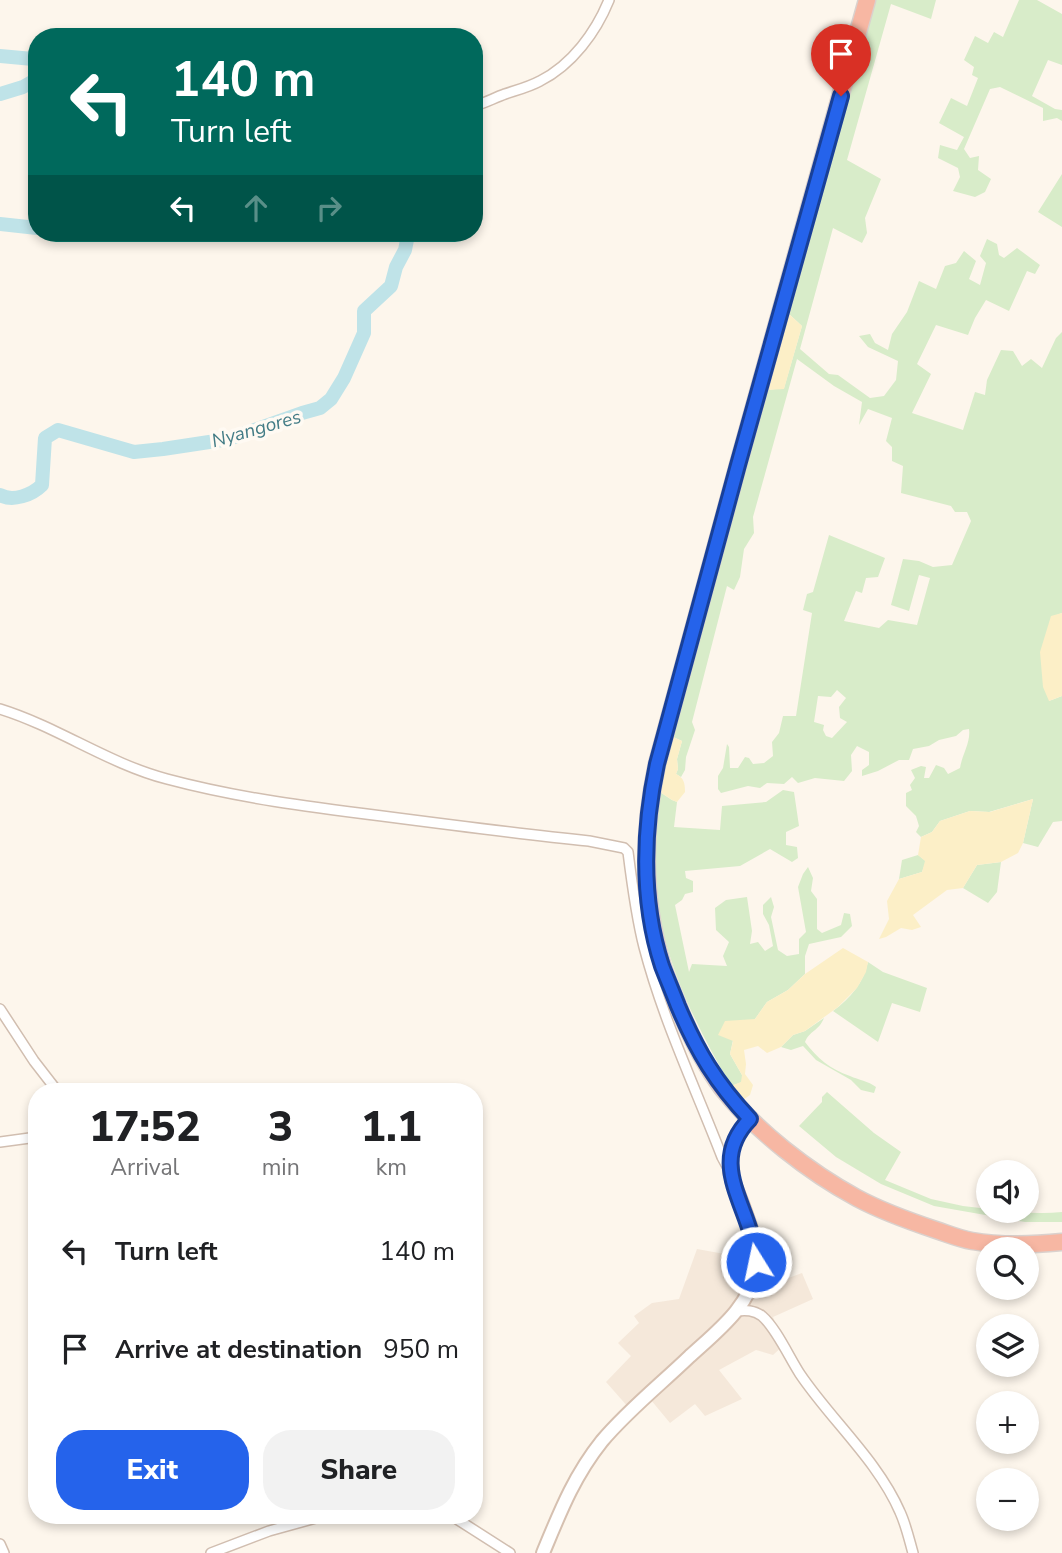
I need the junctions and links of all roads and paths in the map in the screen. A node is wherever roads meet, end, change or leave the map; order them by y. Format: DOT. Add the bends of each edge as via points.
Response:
graph roads {
  1 [pos="609,0"];
  2 [pos="867,0"];
  3 [pos="483,103"];
  4 [pos="0,709"];
  5 [pos="0,1009"];
  6 [pos="51,1083"];
  7 [pos="750,1119"];
  8 [pos="28,1138"];
  9 [pos="0,1142"];
  10 [pos="730,1172"];
  11 [pos="1062,1242"];
  12 [pos="736,1311"];
  13 [pos="294,1524"];
  14 [pos="465,1524"];
  15 [pos="0,1544"];
  16 [pos="4,1553"];
  17 [pos="210,1553"];
  18 [pos="510,1553"];
  19 [pos="543,1553"];
  20 [pos="913,1553"];
  1 -- 3 [label="street" via="585,42 556,72"];
  2 -- 7 [label="highway" via="651,791 646,874 662,966 712,1074"];
  4 -- 10 [label="street" via="165,779 194,786 268,802 624,848 636,913 664,1011"];
  5 -- 6 [label="street"];
  7 -- 10 [label="main road" via="733,1143"];
  7 -- 11 [label="highway" via="836,1187 889,1214 970,1241"];
  8 -- 9 [label="street"];
  10 -- 12 [label="main road" via="756,1253 752,1282"];
  12 -- 19 [label="main road" via="604,1439 567,1495"];
  12 -- 20 [label="street" via="756,1312 771,1325 800,1375 892,1496"];
  13 -- 17 [label="street"];
  14 -- 18 [label="street"];
  15 -- 16 [label="street"];
}
